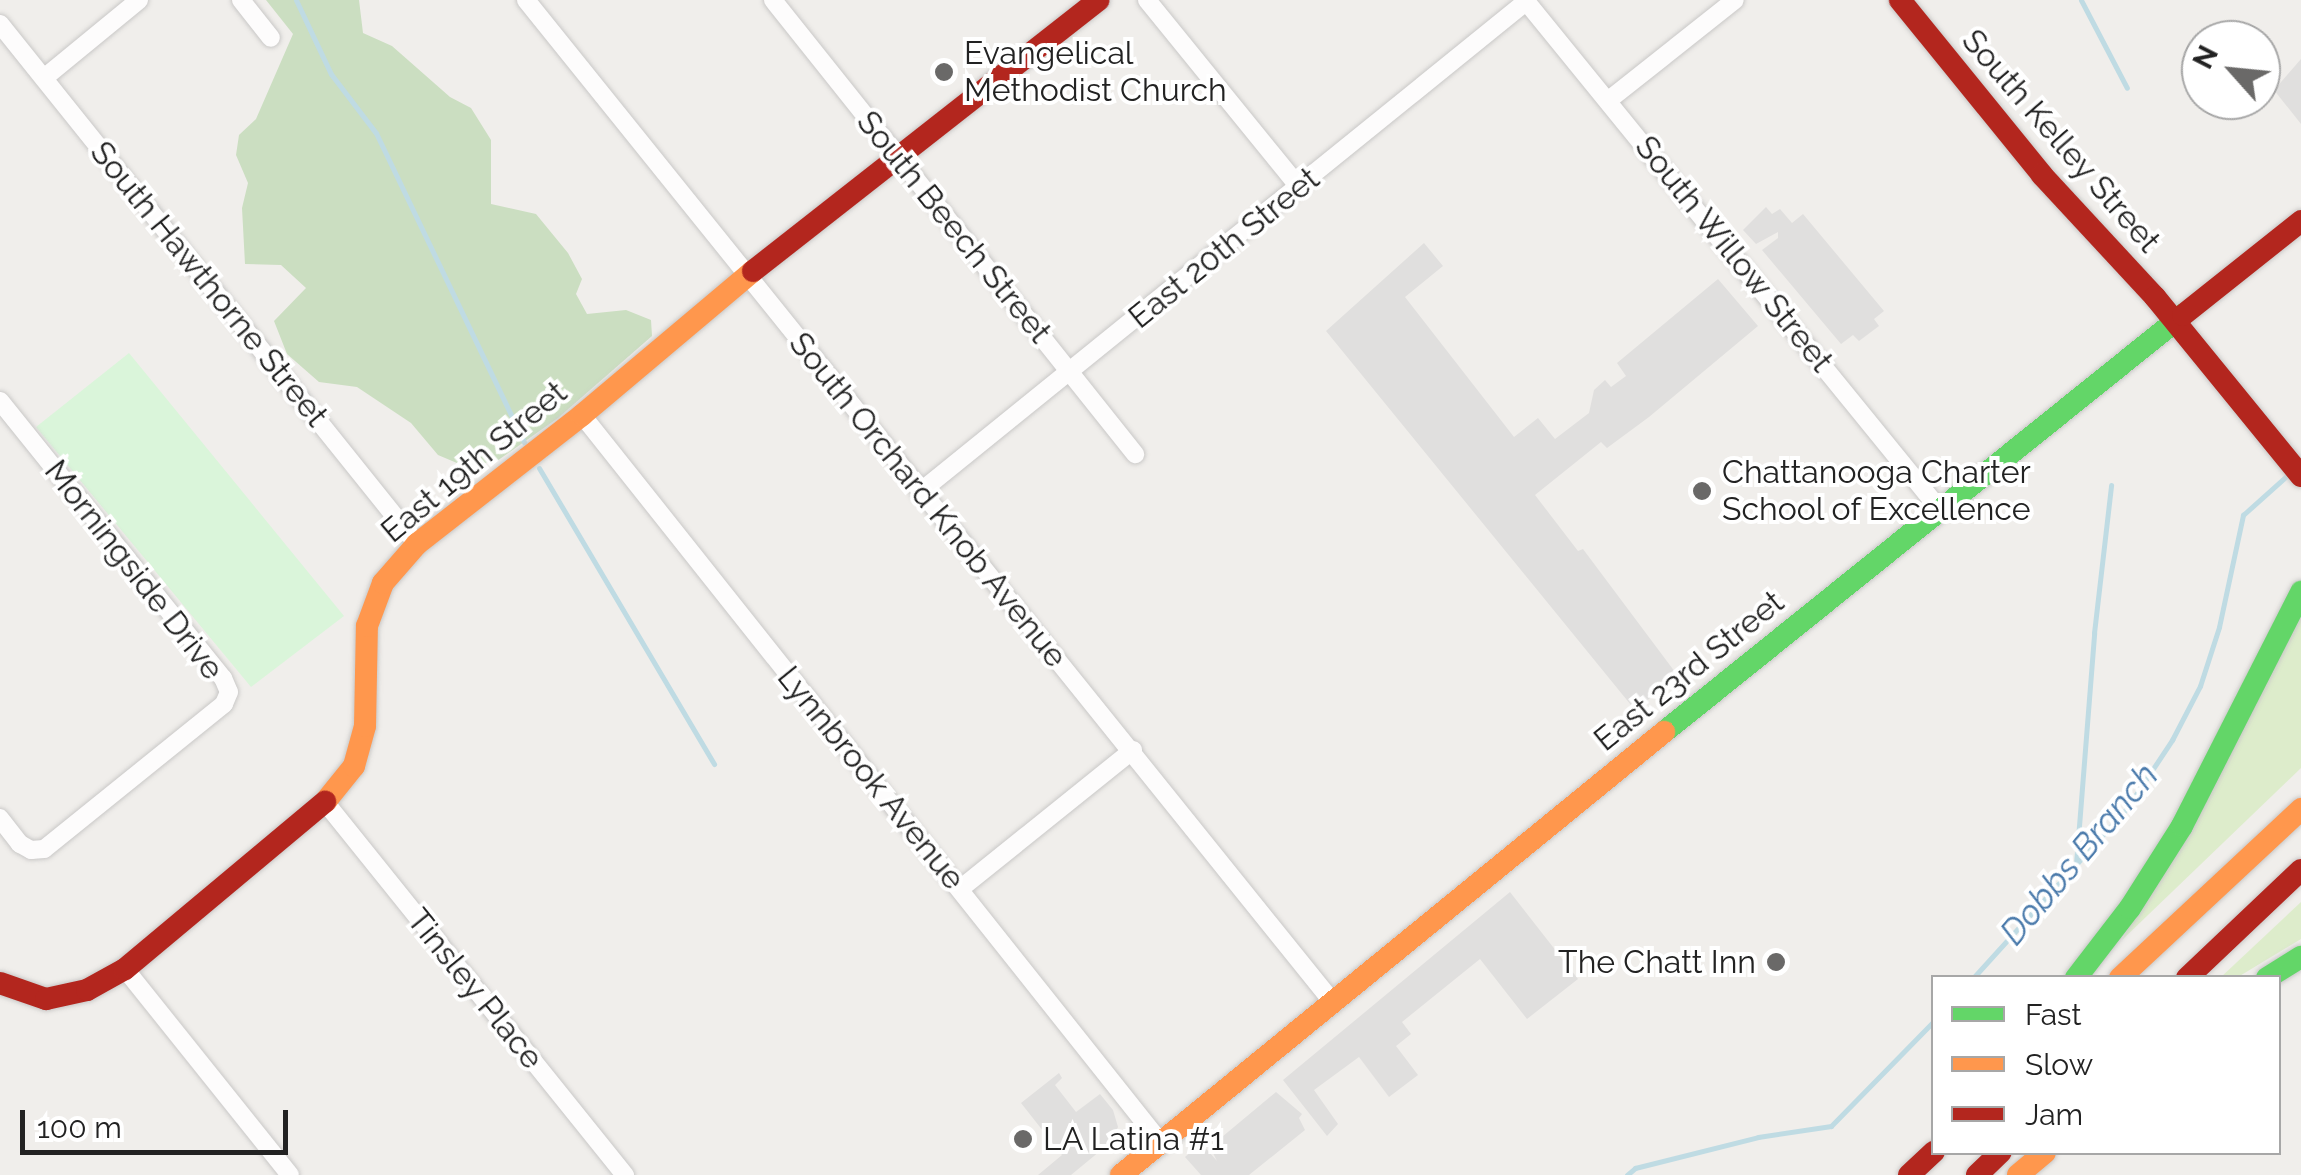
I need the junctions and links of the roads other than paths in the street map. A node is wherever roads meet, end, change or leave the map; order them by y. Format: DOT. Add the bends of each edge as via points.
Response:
graph roads {
  1 [pos="138,0"];
  2 [pos="241,0"];
  3 [pos="526,0"];
  4 [pos="773,0"];
  5 [pos="1098,0"];
  6 [pos="1147,0"];
  7 [pos="1736,0"];
  8 [pos="1900,0"];
  9 [pos="1526,1"];
  10 [pos="0,24"];
  11 [pos="271,38"];
  12 [pos="44,78"];
  13 [pos="1610,99"];
  14 [pos="899,157"];
  15 [pos="1300,187"];
  16 [pos="2301,221"];
  17 [pos="745,277"];
  18 [pos="2176,322"];
  19 [pos="1071,373"];
  20 [pos="0,402"];
  21 [pos="582,415"];
  22 [pos="1136,454"];
  23 [pos="2301,476"];
  24 [pos="920,492"];
  25 [pos="1940,510"];
  26 [pos="417,544"];
  27 [pos="2301,592"];
  28 [pos="1133,750"];
  29 [pos="325,802"];
  30 [pos="2301,809"];
  31 [pos="0,818"];
  32 [pos="2301,870"];
  33 [pos="960,889"];
  34 [pos="2301,957"];
  35 [pos="125,969"];
  36 [pos="2078,975"];
  37 [pos="2123,975"];
  38 [pos="2190,975"];
  39 [pos="2272,975"];
  40 [pos="0,983"];
  41 [pos="1331,1000"];
  42 [pos="1160,1142"];
  43 [pos="1931,1155"];
  44 [pos="1998,1155"];
  45 [pos="2041,1155"];
  46 [pos="615,1171"];
  47 [pos="290,1175"];
  48 [pos="1120,1175"];
  49 [pos="1909,1175"];
  50 [pos="1977,1175"];
  51 [pos="2018,1175"];
  1 -- 12 [label="street"];
  2 -- 11 [label="street"];
  3 -- 17 [label="street, South Orchard Knob Avenue"];
  4 -- 14 [label="street, South Beech Street"];
  5 -- 14 [label="main road, East 19th Street"];
  6 -- 15 [label="street"];
  7 -- 13 [label="street"];
  8 -- 18 [label="main road, South Kelley Street" via="2042,175"];
  9 -- 13 [label="street, South Willow Street"];
  9 -- 15 [label="street, East 20th Street"];
  10 -- 12 [label="street, South Hawthorne Street"];
  12 -- 26 [label="street, South Hawthorne Street"];
  13 -- 25 [label="street, South Willow Street"];
  14 -- 17 [label="main road, East 19th Street"];
  14 -- 19 [label="street, South Beech Street"];
  15 -- 19 [label="street, East 20th Street"];
  16 -- 18 [label="main road, East 23rd Street"];
  17 -- 21 [label="main road, East 19th Street"];
  17 -- 24 [label="street, South Orchard Knob Avenue"];
  18 -- 23 [label="main road, South Kelley Street"];
  18 -- 25 [label="main road, East 23rd Street"];
  19 -- 22 [label="street, South Beech Street"];
  19 -- 24 [label="street, East 20th Street"];
  20 -- 31 [label="street, Morningside Drive" via="228,692 224,704 44,849 20,844"];
  21 -- 26 [label="main road, East 19th Street"];
  21 -- 33 [label="street, Lynnbrook Avenue"];
  24 -- 28 [label="street, South Orchard Knob Avenue"];
  25 -- 41 [label="main road, East 23rd Street"];
  26 -- 29 [label="main road, East 19th Street" via="383,584 368,626 365,726 354,766"];
  27 -- 36 [label="main road" via="2182,826"];
  28 -- 33 [label="street"];
  28 -- 41 [label="street, South Orchard Knob Avenue"];
  29 -- 35 [label="main road, East 19th Street"];
  29 -- 46 [label="street, Tinsley Place"];
  30 -- 37 [label="main road"];
  32 -- 38 [label="main road"];
  33 -- 42 [label="street, Lynnbrook Avenue"];
  34 -- 39 [label="main road"];
  35 -- 40 [label="main road, East 19th Street" via="87,990 46,999"];
  35 -- 47 [label="street"];
  41 -- 42 [label="main road, East 23rd Street"];
  42 -- 48 [label="main road, East 23rd Street"];
  43 -- 49 [label="main road"];
  44 -- 50 [label="main road"];
  45 -- 51 [label="main road"];
}
